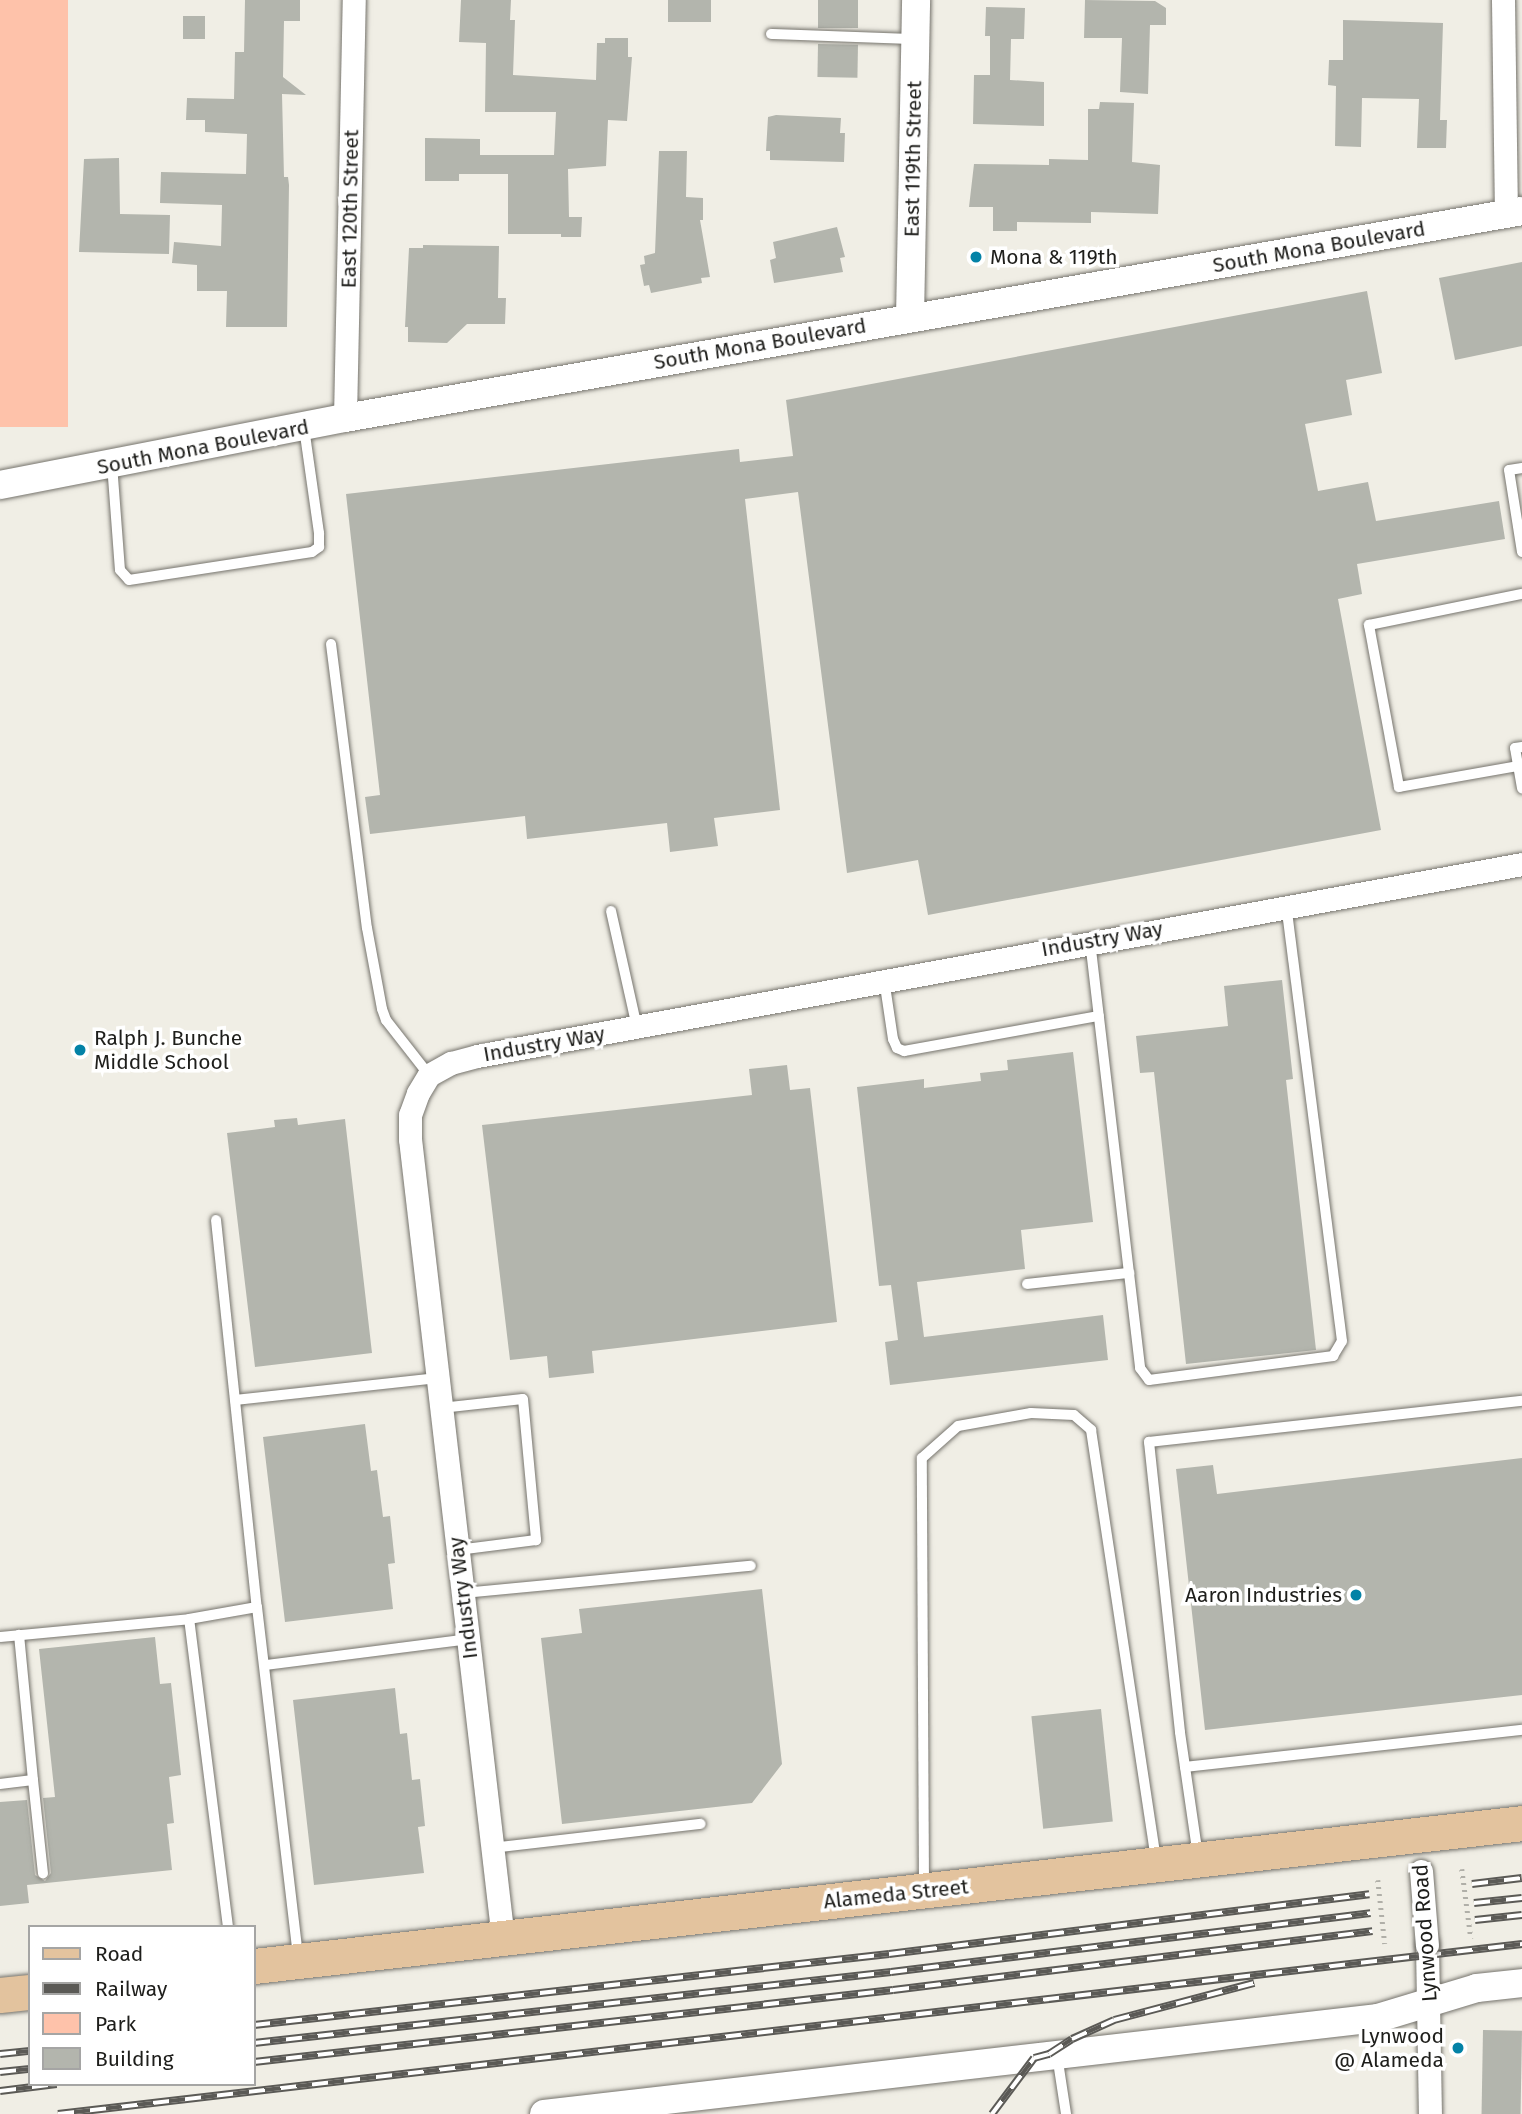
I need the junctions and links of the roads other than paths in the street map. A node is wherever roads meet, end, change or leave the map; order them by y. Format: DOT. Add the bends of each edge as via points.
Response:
graph roads {
  1 [pos="354,0"];
  2 [pos="916,0"];
  3 [pos="1503,0"];
  4 [pos="771,34"];
  5 [pos="916,39"];
  6 [pos="1514,213"];
  7 [pos="910,318"];
  8 [pos="345,418"];
  9 [pos="304,428"];
  10 [pos="112,464"];
  11 [pos="1522,468"];
  12 [pos="0,485"];
  13 [pos="1522,552"];
  14 [pos="1522,594"];
  15 [pos="331,644"];
  16 [pos="1522,747"];
  17 [pos="1518,766"];
  18 [pos="1522,788"];
  19 [pos="1522,864"];
  20 [pos="1286,906"];
  21 [pos="611,911"];
  22 [pos="1090,941"];
  23 [pos="884,979"];
  24 [pos="1099,1016"];
  25 [pos="637,1027"];
  26 [pos="429,1075"];
  27 [pos="216,1220"];
  28 [pos="1129,1273"];
  29 [pos="1027,1284"];
  30 [pos="438,1378"];
  31 [pos="235,1400"];
  32 [pos="1522,1401"];
  33 [pos="442,1408"];
  34 [pos="458,1550"];
  35 [pos="751,1566"];
  36 [pos="463,1594"];
  37 [pos="257,1607"];
  38 [pos="190,1619"];
  39 [pos="19,1635"];
  40 [pos="0,1637"];
  41 [pos="468,1639"];
  42 [pos="266,1665"];
  43 [pos="1522,1731"];
  44 [pos="1185,1767"];
  45 [pos="33,1780"];
  46 [pos="0,1784"];
  47 [pos="1522,1823"];
  48 [pos="701,1824"];
  49 [pos="1417,1836"];
  50 [pos="492,1848"];
  51 [pos="1199,1860"];
  52 [pos="1157,1865"];
  53 [pos="43,1873"];
  54 [pos="924,1891"];
  55 [pos="228,1925"];
  56 [pos="503,1939"];
  57 [pos="274,1964"];
  58 [pos="1522,1983"];
  59 [pos="28,1992"];
  60 [pos="0,1995"];
  61 [pos="1430,2000"];
  62 [pos="1057,2055"];
  63 [pos="544,2114"];
  64 [pos="1066,2114"];
  65 [pos="1430,2114"];
  1 -- 8 [label="street, East 120th Street"];
  2 -- 5 [label="street, East 119th Street"];
  3 -- 6 [label="street"];
  4 -- 5 [label="lane"];
  5 -- 7 [label="street, East 119th Street"];
  6 -- 7 [label="street, South Mona Boulevard"];
  7 -- 8 [label="street, South Mona Boulevard"];
  8 -- 9 [label="street, South Mona Boulevard"];
  9 -- 10 [label="street, South Mona Boulevard"];
  9 -- 10 [label="lane" via="319,533 319,547 312,552 129,580 120,570"];
  10 -- 12 [label="street, South Mona Boulevard"];
  11 -- 13 [label="lane" via="1509,470"];
  14 -- 17 [label="lane" via="1369,625 1399,787"];
  15 -- 26 [label="lane" via="367,928 382,1009"];
  16 -- 17 [label="lane" via="1515,748"];
  17 -- 18 [label="lane"];
  19 -- 20 [label="street, Industry Way"];
  20 -- 22 [label="street, Industry Way"];
  20 -- 28 [label="lane" via="1342,1341 1333,1356 1149,1380 1140,1368"];
  21 -- 25 [label="lane"];
  22 -- 23 [label="street, Industry Way"];
  22 -- 24 [label="lane"];
  23 -- 24 [label="lane" via="893,1039 904,1051"];
  23 -- 25 [label="street, Industry Way"];
  24 -- 28 [label="lane"];
  25 -- 26 [label="street, Industry Way" via="477,1056"];
  26 -- 30 [label="street, Industry Way" via="410,1115 410,1139"];
  27 -- 31 [label="lane"];
  28 -- 29 [label="lane"];
  30 -- 31 [label="lane"];
  30 -- 33 [label="street, Industry Way"];
  31 -- 37 [label="lane"];
  32 -- 44 [label="lane" via="1149,1443"];
  33 -- 34 [label="street, Industry Way"];
  33 -- 34 [label="lane" via="523,1399 536,1540"];
  34 -- 36 [label="street, Industry Way"];
  35 -- 36 [label="lane"];
  36 -- 41 [label="street, Industry Way"];
  37 -- 38 [label="lane"];
  37 -- 42 [label="lane"];
  38 -- 39 [label="lane"];
  38 -- 55 [label="lane"];
  39 -- 40 [label="lane"];
  39 -- 45 [label="lane"];
  41 -- 42 [label="lane"];
  41 -- 50 [label="street, Industry Way"];
  42 -- 57 [label="lane"];
  43 -- 44 [label="lane"];
  44 -- 51 [label="lane"];
  45 -- 46 [label="lane"];
  45 -- 53 [label="lane"];
  47 -- 49 [label="main road, Alameda Street"];
  48 -- 50 [label="lane"];
  49 -- 51 [label="main road, Alameda Street"];
  49 -- 61 [label="street, Lynwood Road, bridge"];
  50 -- 56 [label="street, Industry Way"];
  51 -- 52 [label="main road, Alameda Street"];
  52 -- 54 [label="main road, Alameda Street"];
  52 -- 54 [label="lane" via="1091,1430 1074,1415 1031,1413 958,1426 922,1458"];
  54 -- 56 [label="main road, Alameda Street"];
  56 -- 57 [label="main road, Alameda Street"];
  58 -- 61 [label="street"];
  59 -- 60 [label="main road"];
  61 -- 62 [label="street" via="1378,2018"];
  61 -- 65 [label="street, Lynwood Road"];
  62 -- 63 [label="street"];
  62 -- 64 [label="lane"];
}
